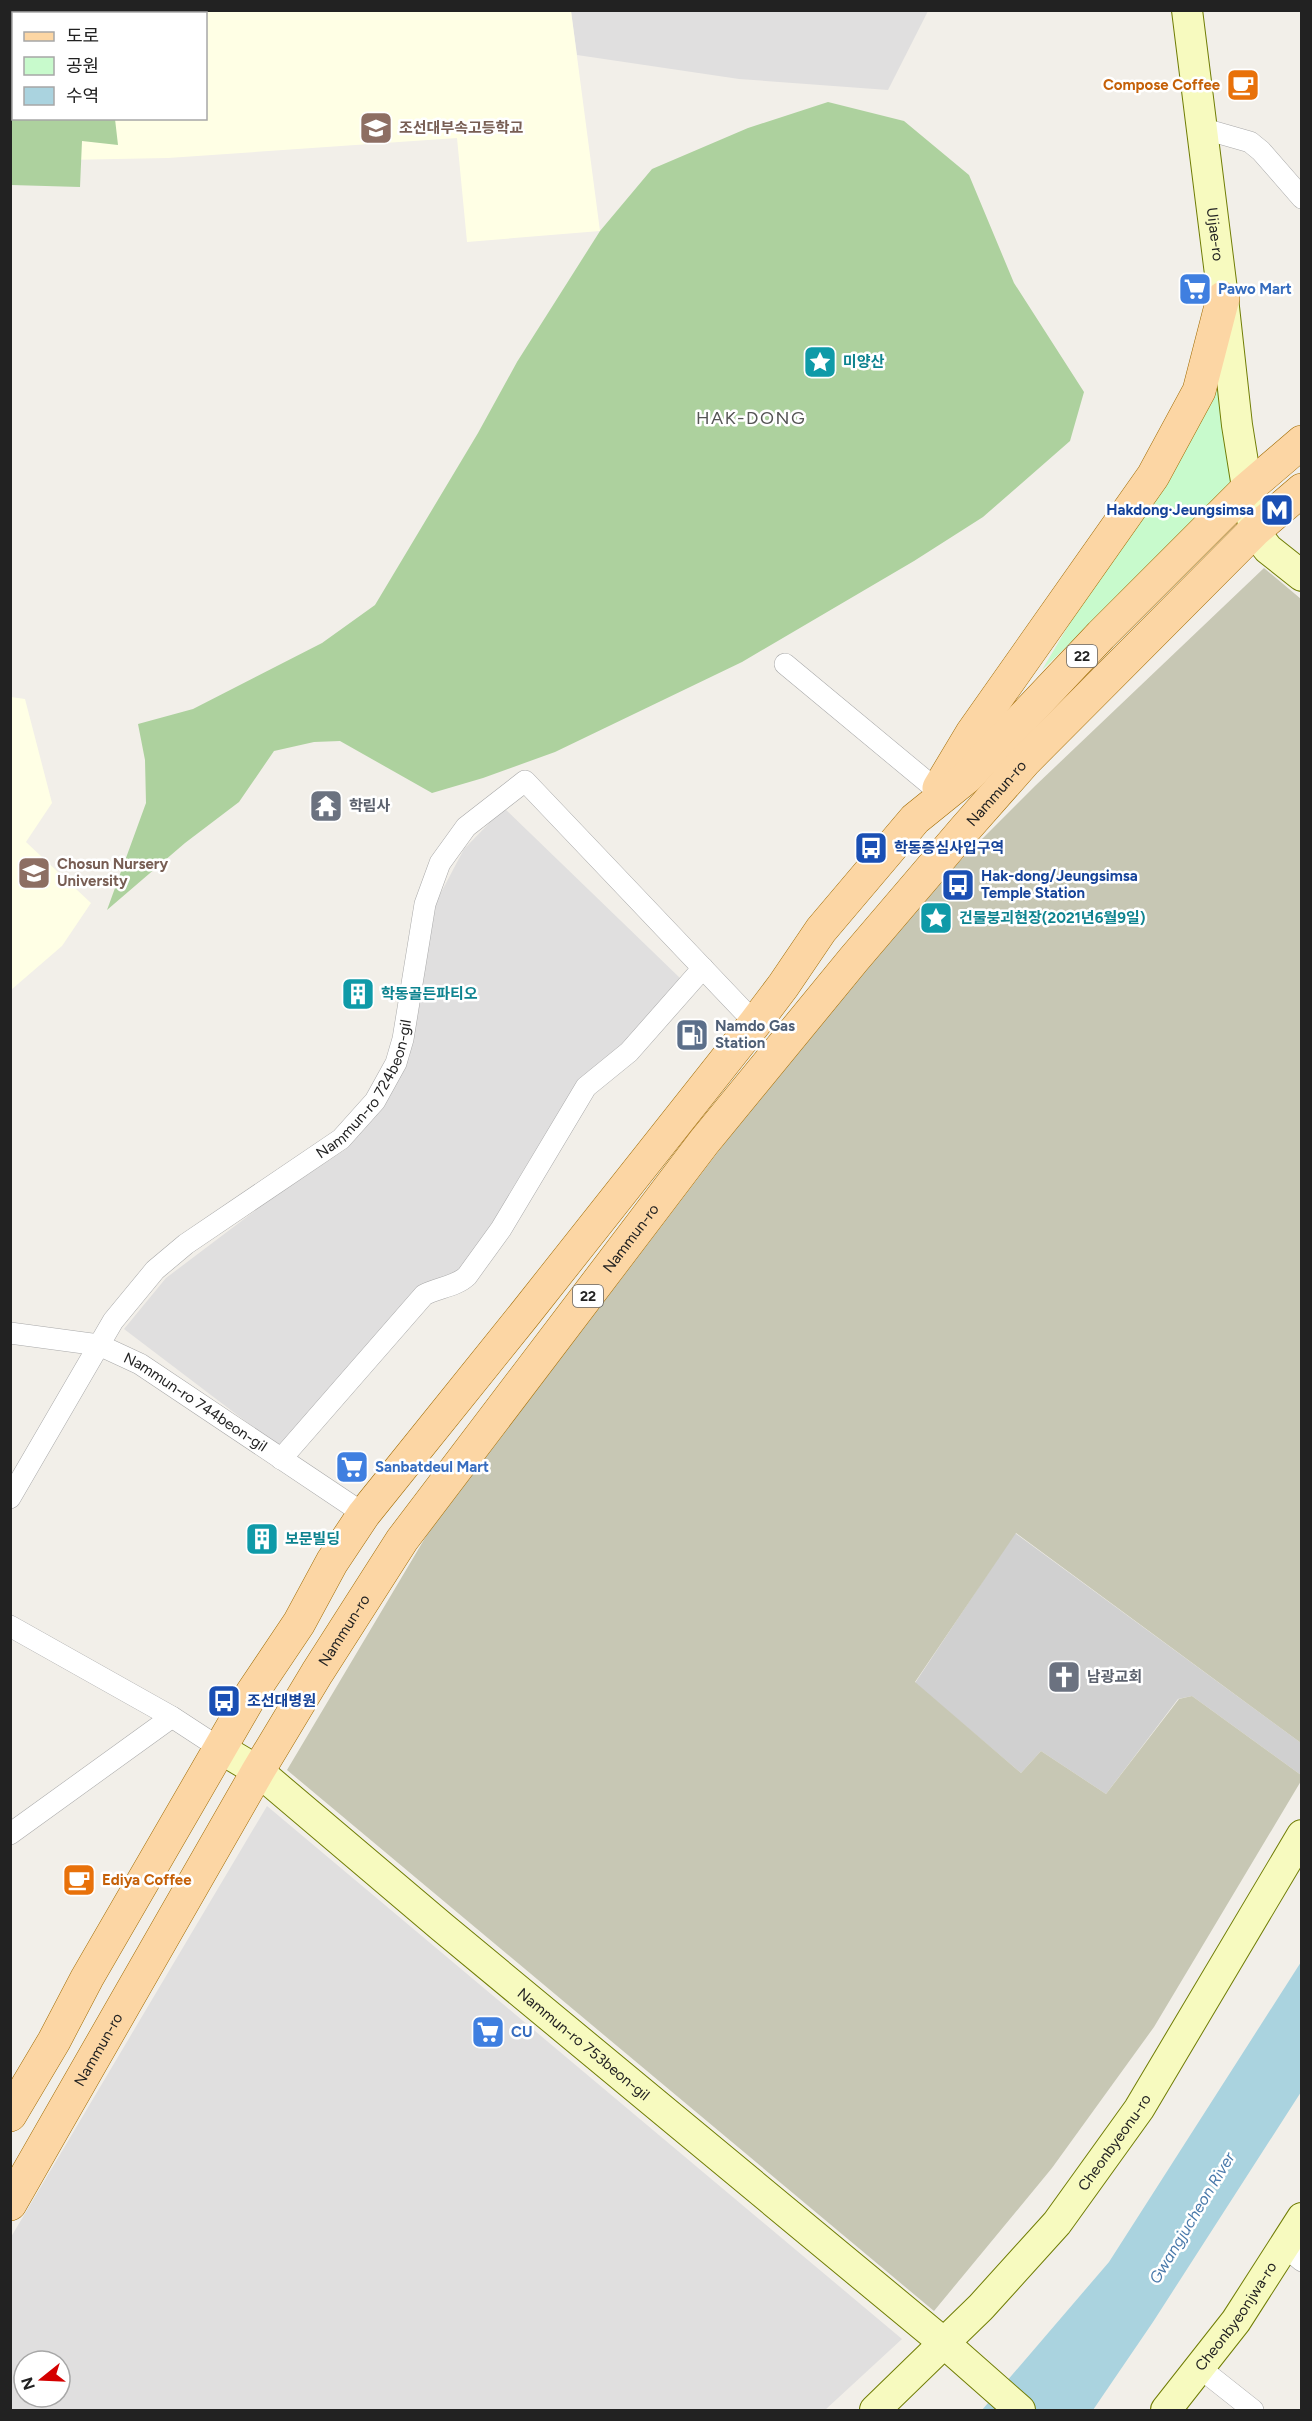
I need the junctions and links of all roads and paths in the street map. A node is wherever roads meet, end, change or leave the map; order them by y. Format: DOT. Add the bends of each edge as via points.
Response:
graph roads {
  1 [pos="1187,10"];
  2 [pos="1201,128"];
  3 [pos="1302,198"];
  4 [pos="1223,298"];
  5 [pos="1302,442"];
  6 [pos="1246,490"];
  7 [pos="1302,490"];
  8 [pos="1254,531"];
  9 [pos="1302,576"];
  10 [pos="785,664"];
  11 [pos="938,791"];
  12 [pos="915,819"];
  13 [pos="704,968"];
  14 [pos="751,1028"];
  15 [pos="747,1090"];
  16 [pos="10,1333"];
  17 [pos="99,1346"];
  18 [pos="281,1459"];
  19 [pos="10,1498"];
  20 [pos="364,1514"];
  21 [pos="10,1626"];
  22 [pos="172,1717"];
  23 [pos="221,1749"];
  24 [pos="258,1771"];
  25 [pos="10,1834"];
  26 [pos="1302,1834"];
  27 [pos="10,2115"];
  28 [pos="10,2204"];
  29 [pos="1302,2218"];
  30 [pos="1293,2254"];
  31 [pos="944,2343"];
  32 [pos="1200,2368"];
  33 [pos="875,2410"];
  34 [pos="1020,2410"];
  35 [pos="1166,2410"];
  36 [pos="1253,2410"];
  1 -- 2 [label="street, Uijae-ro"];
  2 -- 3 [label="street" via="1250,142"];
  2 -- 4 [label="street, Uijae-ro"];
  4 -- 6 [label="street, Uijae-ro"];
  4 -- 11 [label="main road" via="1198,391 1153,476 972,733"];
  5 -- 6 [label="main road, 22"];
  6 -- 8 [label="street, Uijae-ro"];
  6 -- 12 [label="main road, 22" via="967,777"];
  7 -- 8 [label="main road, Nammun-ro / 22"];
  8 -- 9 [label="street" via="1268,549"];
  8 -- 15 [label="main road, Nammun-ro / 22" via="1025,761"];
  10 -- 11 [label="street"];
  11 -- 12 [label="main road"];
  12 -- 14 [label="main road, 22" via="821,930"];
  13 -- 14 [label="street, Nammun-ro 724beon-gil"];
  13 -- 17 [label="street, Nammun-ro 724beon-gil" via="525,781 466,827 440,863 425,904 403,1039 396,1063 375,1101 341,1139 186,1244 155,1270"];
  13 -- 18 [label="street" via="628,1053 586,1087 501,1229 462,1282 423,1295"];
  14 -- 15 [label="main road" via="750,1057 736,1080 740,1089"];
  14 -- 20 [label="main road, 22"];
  15 -- 24 [label="main road, Nammun-ro / 22" via="402,1540"];
  16 -- 17 [label="street, Nammun-ro 744beon-gil"];
  17 -- 18 [label="street, Nammun-ro 744beon-gil" via="140,1364"];
  17 -- 19 [label="street, Nammun-ro 724beon-gil"];
  18 -- 20 [label="street, Nammun-ro 744beon-gil"];
  20 -- 23 [label="main road, 22"];
  21 -- 22 [label="street"];
  22 -- 23 [label="street"];
  22 -- 25 [label="street"];
  23 -- 24 [label="street, Nammun-ro 753beon-gil"];
  23 -- 27 [label="main road, 22"];
  24 -- 28 [label="main road, Nammun-ro / 22"];
  24 -- 31 [label="street, Nammun-ro 753beon-gil"];
  26 -- 31 [label="street, Cheonbyeonu-ro" via="1139,2109 1057,2223"];
  29 -- 30 [label="street, Cheonbyeonjwa-ro"];
  30 -- 32 [label="street, Cheonbyeonjwa-ro"];
  31 -- 33 [label="street, Cheonbyeonu-ro"];
  31 -- 34 [label="street, Nammun-ro 753beon-gil"];
  32 -- 35 [label="street, Cheonbyeonjwa-ro"];
  32 -- 36 [label="street"];
}
